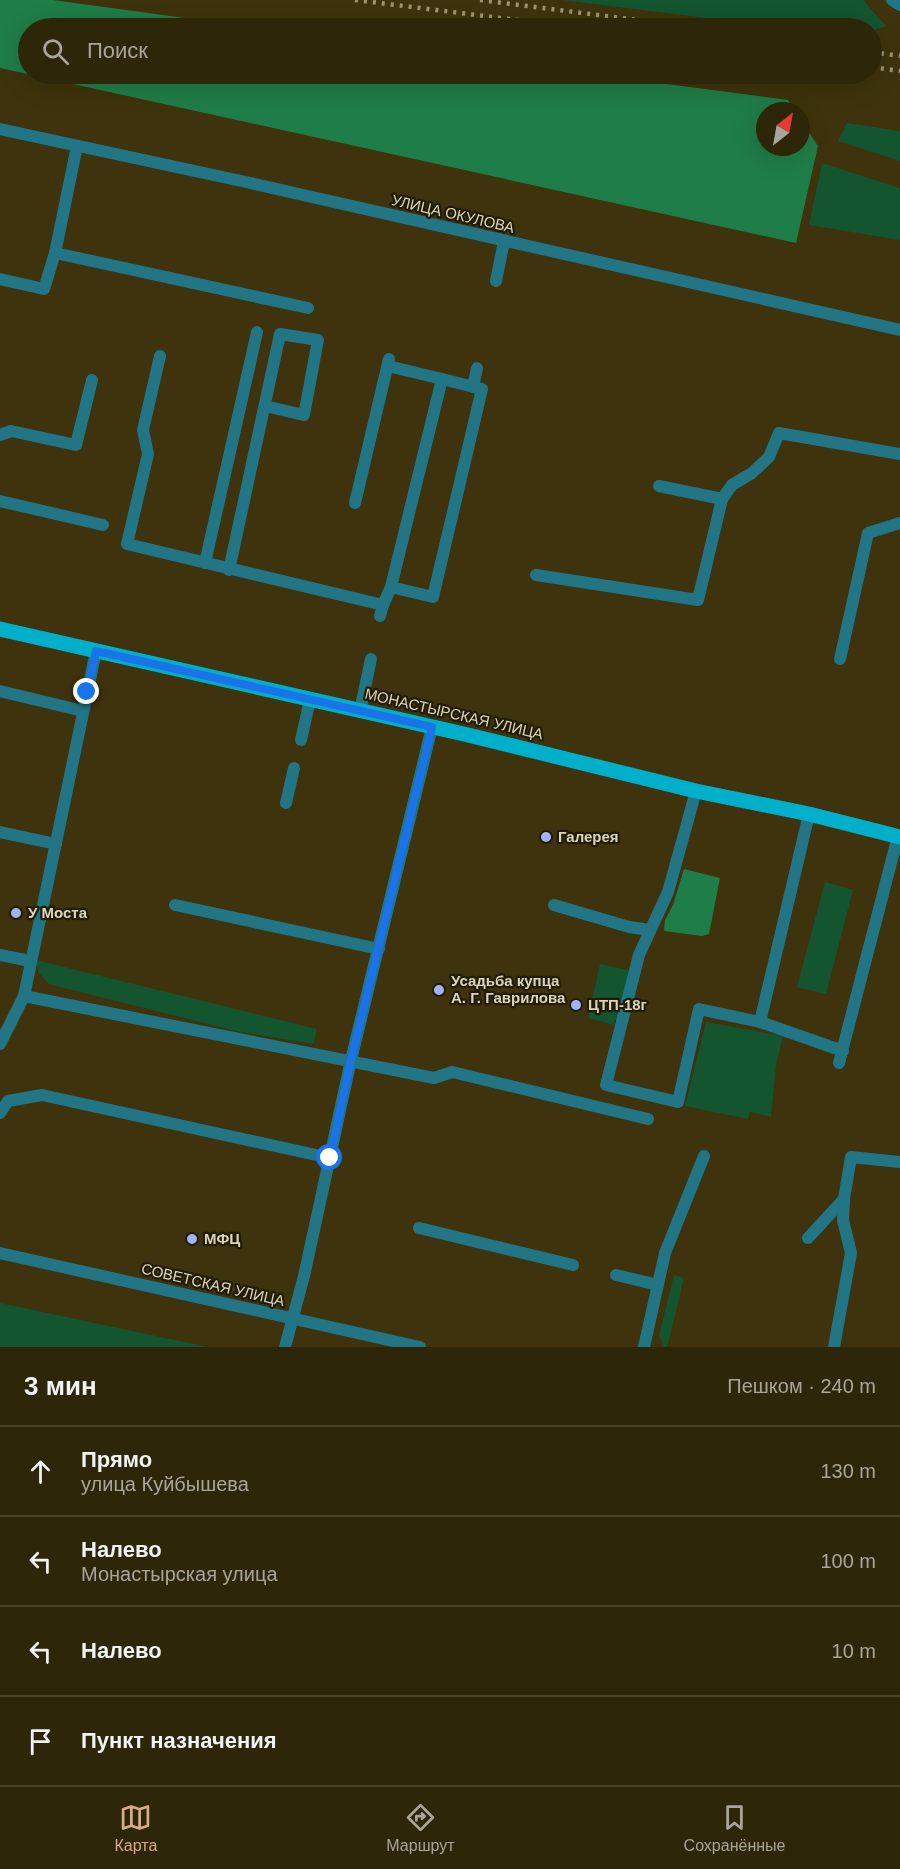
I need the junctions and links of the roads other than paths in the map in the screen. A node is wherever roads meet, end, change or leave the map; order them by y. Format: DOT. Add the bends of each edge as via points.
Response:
graph roads {
  1 [pos="892,0"];
  2 [pos="900,4"];
  3 [pos="0,129"];
  4 [pos="77,146"];
  5 [pos="504,241"];
  6 [pos="55,252"];
  7 [pos="0,279"];
  8 [pos="496,281"];
  9 [pos="308,308"];
  10 [pos="900,330"];
  11 [pos="257,332"];
  12 [pos="160,356"];
  13 [pos="477,368"];
  14 [pos="92,380"];
  15 [pos="442,380"];
  16 [pos="473,387"];
  17 [pos="265,406"];
  18 [pos="0,435"];
  19 [pos="900,454"];
  20 [pos="659,486"];
  21 [pos="722,499"];
  22 [pos="0,501"];
  23 [pos="355,503"];
  24 [pos="900,523"];
  25 [pos="103,525"];
  26 [pos="205,563"];
  27 [pos="229,570"];
  28 [pos="536,575"];
  29 [pos="391,587"];
  30 [pos="0,629"];
  31 [pos="96,651"];
  32 [pos="371,659"];
  33 [pos="840,659"];
  34 [pos="0,691"];
  35 [pos="310,699"];
  36 [pos="83,711"];
  37 [pos="360,711"];
  38 [pos="432,727"];
  39 [pos="301,740"];
  40 [pos="294,768"];
  41 [pos="696,791"];
  42 [pos="286,803"];
  43 [pos="808,814"];
  44 [pos="0,832"];
  45 [pos="899,837"];
  46 [pos="56,844"];
  47 [pos="175,905"];
  48 [pos="554,905"];
  49 [pos="650,930"];
  50 [pos="379,949"];
  51 [pos="0,955"];
  52 [pos="30,961"];
  53 [pos="24,996"];
  54 [pos="760,1022"];
  55 [pos="0,1044"];
  56 [pos="351,1060"];
  57 [pos="0,1113"];
  58 [pos="648,1119"];
  59 [pos="704,1156"];
  60 [pos="330,1158"];
  61 [pos="900,1162"];
  62 [pos="844,1199"];
  63 [pos="419,1228"];
  64 [pos="808,1238"];
  65 [pos="0,1253"];
  66 [pos="573,1265"];
  67 [pos="616,1275"];
  68 [pos="658,1285"];
  69 [pos="293,1318"];
  70 [pos="285,1347"];
  71 [pos="420,1347"];
  72 [pos="644,1347"];
  73 [pos="834,1347"];
  1 -- 2 [label="street"];
  3 -- 4 [label="street, УЛИЦА ОКУЛОВА"];
  4 -- 5 [label="street, УЛИЦА ОКУЛОВА"];
  4 -- 6 [label="street"];
  5 -- 8 [label="street"];
  5 -- 10 [label="street, УЛИЦА ОКУЛОВА"];
  6 -- 7 [label="street" via="45,290"];
  6 -- 9 [label="street"];
  11 -- 26 [label="street"];
  12 -- 26 [label="street" via="143,430 148,454 128,544"];
  13 -- 16 [label="street"];
  14 -- 18 [label="street" via="76,445 11,431"];
  15 -- 16 [label="street"];
  15 -- 23 [label="street" via="388,363"];
  15 -- 29 [label="street"];
  16 -- 29 [label="street" via="482,389 433,597"];
  17 -- 17 [label="street" via="280,334 318,340 304,415"];
  17 -- 27 [label="street"];
  19 -- 21 [label="street" via="779,433 769,457 732,484"];
  20 -- 21 [label="street"];
  21 -- 28 [label="street" via="698,600"];
  22 -- 25 [label="street"];
  24 -- 33 [label="street" via="868,533"];
  26 -- 27 [label="street"];
  27 -- 29 [label="street" via="382,610"];
  30 -- 31 [label="main road, МОНАСТЫРСКАЯ УЛИЦА"];
  31 -- 35 [label="main road, МОНАСТЫРСКАЯ УЛИЦА"];
  31 -- 36 [label="street"];
  32 -- 37 [label="street"];
  34 -- 36 [label="street"];
  35 -- 37 [label="main road, МОНАСТЫРСКАЯ УЛИЦА"];
  35 -- 39 [label="street"];
  36 -- 46 [label="street"];
  37 -- 38 [label="main road, МОНАСТЫРСКАЯ УЛИЦА"];
  38 -- 41 [label="main road, МОНАСТЫРСКАЯ УЛИЦА"];
  38 -- 50 [label="street"];
  40 -- 42 [label="street"];
  41 -- 43 [label="main road, МОНАСТЫРСКАЯ УЛИЦА"];
  41 -- 49 [label="street" via="668,892"];
  43 -- 45 [label="main road, МОНАСТЫРСКАЯ УЛИЦА"];
  43 -- 54 [label="street"];
  44 -- 46 [label="street"];
  45 -- 54 [label="street" via="841,1057"];
  46 -- 52 [label="street"];
  47 -- 50 [label="street"];
  48 -- 49 [label="street"];
  49 -- 54 [label="street" via="639,955 606,1085 678,1102 699,1009"];
  50 -- 56 [label="street"];
  51 -- 52 [label="street"];
  52 -- 53 [label="street"];
  53 -- 55 [label="street"];
  53 -- 56 [label="street"];
  56 -- 58 [label="street" via="434,1078 452,1072"];
  56 -- 60 [label="street"];
  57 -- 60 [label="street" via="8,1101 42,1095"];
  59 -- 68 [label="street" via="665,1254"];
  60 -- 69 [label="street"];
  61 -- 62 [label="street" via="851,1157"];
  62 -- 64 [label="street"];
  62 -- 73 [label="street" via="843,1220 850,1252"];
  63 -- 66 [label="street"];
  65 -- 69 [label="street, СОВЕТСКАЯ УЛИЦА"];
  67 -- 68 [label="street"];
  68 -- 72 [label="street"];
  69 -- 70 [label="street"];
  69 -- 71 [label="street, СОВЕТСКАЯ УЛИЦА"];
}
